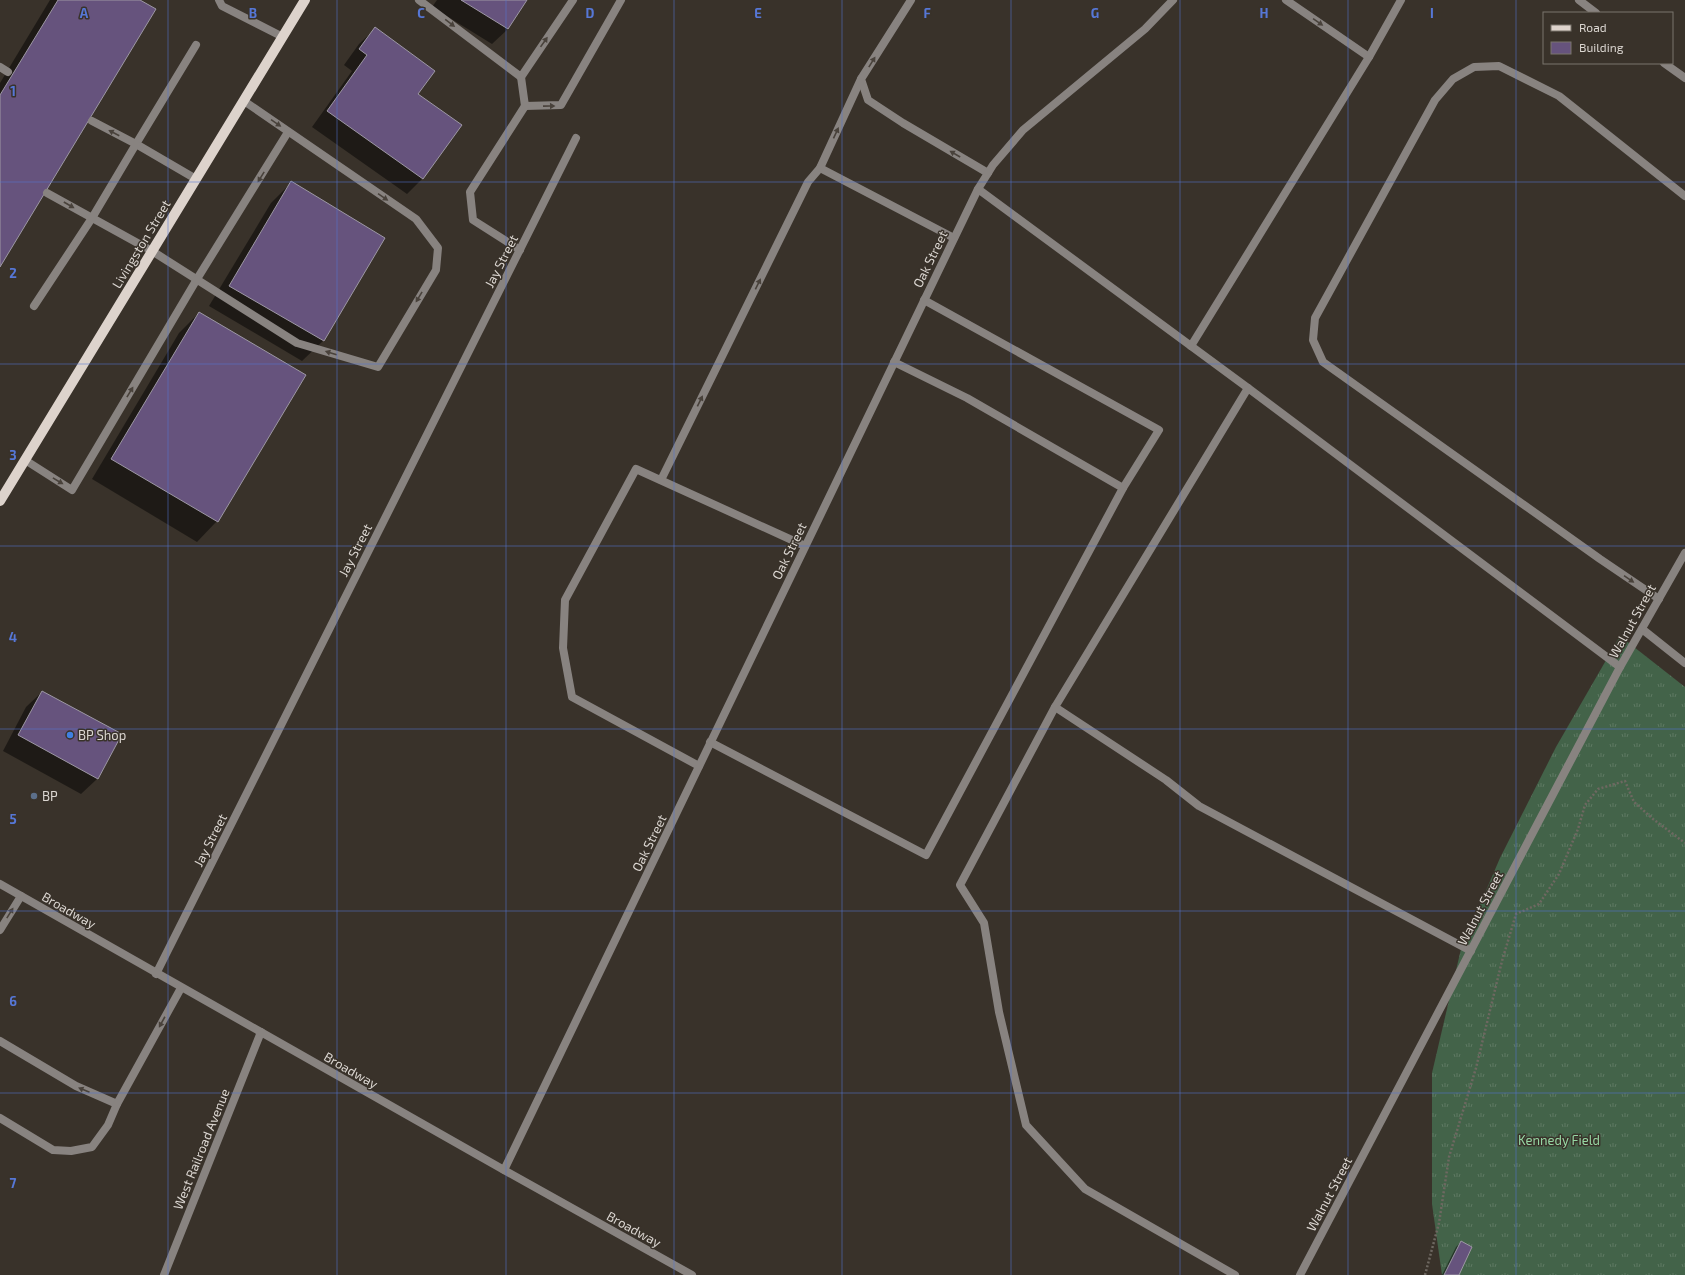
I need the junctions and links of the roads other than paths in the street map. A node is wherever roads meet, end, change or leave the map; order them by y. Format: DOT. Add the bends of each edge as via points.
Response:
graph roads {
  1 [pos="219,0"];
  2 [pos="305,0"];
  3 [pos="419,0"];
  4 [pos="573,0"];
  5 [pos="622,0"];
  6 [pos="911,0"];
  7 [pos="1174,0"];
  8 [pos="1286,0"];
  9 [pos="1402,0"];
  10 [pos="1579,0"];
  11 [pos="1595,12"];
  12 [pos="283,37"];
  13 [pos="196,45"];
  14 [pos="1369,57"];
  15 [pos="1665,64"];
  16 [pos="0,67"];
  17 [pos="8,72"];
  18 [pos="520,76"];
  19 [pos="1685,78"];
  20 [pos="861,79"];
  21 [pos="244,101"];
  22 [pos="525,106"];
  23 [pos="92,121"];
  24 [pos="288,132"];
  25 [pos="576,138"];
  26 [pos="136,144"];
  27 [pos="820,168"];
  28 [pos="988,173"];
  29 [pos="196,179"];
  30 [pos="978,189"];
  31 [pos="47,193"];
  32 [pos="1685,196"];
  33 [pos="92,218"];
  34 [pos="954,238"];
  35 [pos="520,250"];
  36 [pos="152,251"];
  37 [pos="197,279"];
  38 [pos="924,300"];
  39 [pos="34,306"];
  40 [pos="1191,346"];
  41 [pos="894,362"];
  42 [pos="1248,388"];
  43 [pos="25,460"];
  44 [pos="661,480"];
  45 [pos="1123,488"];
  46 [pos="0,502"];
  47 [pos="805,546"];
  48 [pos="1685,554"];
  49 [pos="1659,599"];
  50 [pos="1642,629"];
  51 [pos="1685,663"];
  52 [pos="1620,667"];
  53 [pos="1055,707"];
  54 [pos="710,742"];
  55 [pos="699,766"];
  56 [pos="0,884"];
  57 [pos="21,896"];
  58 [pos="0,930"];
  59 [pos="1471,951"];
  60 [pos="156,974"];
  61 [pos="181,988"];
  62 [pos="261,1032"];
  63 [pos="0,1041"];
  64 [pos="117,1104"];
  65 [pos="0,1118"];
  66 [pos="504,1170"];
  67 [pos="164,1275"];
  68 [pos="692,1275"];
  69 [pos="1235,1275"];
  70 [pos="1300,1275"];
  1 -- 12 [label="street" via="222,6"];
  2 -- 12 [label="main road, Livingston Street"];
  3 -- 18 [label="street, one-way"];
  18 -- 4 [label="street, one-way"];
  22 -- 5 [label="street, one-way" via="561,105"];
  20 -- 6 [label="street, one-way"];
  7 -- 28 [label="street, Oak Street" via="1145,29 1023,130"];
  8 -- 14 [label="street, one-way"];
  9 -- 14 [label="street"];
  10 -- 11 [label="street"];
  12 -- 21 [label="main road, Livingston Street"];
  13 -- 26 [label="street"];
  14 -- 40 [label="street"];
  15 -- 19 [label="street"];
  16 -- 17 [label="street"];
  18 -- 22 [label="street"];
  27 -- 20 [label="street, one-way"];
  28 -- 20 [label="street, one-way" via="868,100"];
  21 -- 24 [label="street, one-way"];
  21 -- 29 [label="main road, Livingston Street"];
  22 -- 35 [label="street" via="470,192 473,220"];
  26 -- 23 [label="street, one-way"];
  24 -- 37 [label="street, one-way"];
  24 -- 37 [label="street, one-way" via="416,219 438,248 436,270 378,367 297,343"];
  25 -- 35 [label="street, Jay Street"];
  26 -- 29 [label="street"];
  26 -- 33 [label="street"];
  27 -- 34 [label="street"];
  44 -- 27 [label="street, one-way" via="808,182"];
  28 -- 30 [label="street, Oak Street"];
  29 -- 36 [label="main road, Livingston Street"];
  30 -- 34 [label="street, Oak Street"];
  30 -- 40 [label="street"];
  31 -- 33 [label="street, one-way"];
  32 -- 49 [label="street, one-way" via="1559,96 1499,66 1474,66 1453,79 1435,100 1315,318 1313,340 1323,362"];
  33 -- 36 [label="street"];
  33 -- 39 [label="street"];
  34 -- 38 [label="street, Oak Street"];
  35 -- 60 [label="street, Jay Street"];
  36 -- 37 [label="street"];
  36 -- 43 [label="main road, Livingston Street"];
  43 -- 37 [label="street, one-way" via="72,490"];
  38 -- 41 [label="street, Oak Street"];
  38 -- 45 [label="street" via="1159,430"];
  40 -- 42 [label="street"];
  41 -- 45 [label="street" via="967,398"];
  41 -- 47 [label="street, Oak Street"];
  42 -- 52 [label="street"];
  42 -- 53 [label="street"];
  43 -- 46 [label="main road, Livingston Street"];
  44 -- 47 [label="street"];
  44 -- 55 [label="street" via="636,469 565,600 563,648 572,697"];
  45 -- 54 [label="street" via="926,855"];
  47 -- 54 [label="street, Oak Street"];
  48 -- 49 [label="street, Walnut Street"];
  49 -- 50 [label="street, Walnut Street"];
  50 -- 51 [label="street"];
  50 -- 52 [label="street, Walnut Street"];
  52 -- 59 [label="street, Walnut Street"];
  53 -- 59 [label="street" via="1166,780 1199,806"];
  53 -- 69 [label="street" via="960,885 984,923 999,1012 1026,1125 1085,1189"];
  54 -- 55 [label="street, Oak Street"];
  55 -- 66 [label="street, Oak Street"];
  56 -- 57 [label="street, Broadway"];
  58 -- 57 [label="street, one-way"];
  57 -- 60 [label="street, Broadway"];
  59 -- 70 [label="street, Walnut Street"];
  60 -- 61 [label="street, Broadway"];
  61 -- 62 [label="street, Broadway"];
  61 -- 64 [label="street, one-way"];
  62 -- 66 [label="street, Broadway"];
  62 -- 67 [label="street, West Railroad Avenue"];
  64 -- 63 [label="street, one-way" via="76,1086"];
  64 -- 65 [label="street" via="108,1125 92,1147 71,1151 53,1150"];
  66 -- 68 [label="street, Broadway"];
}
